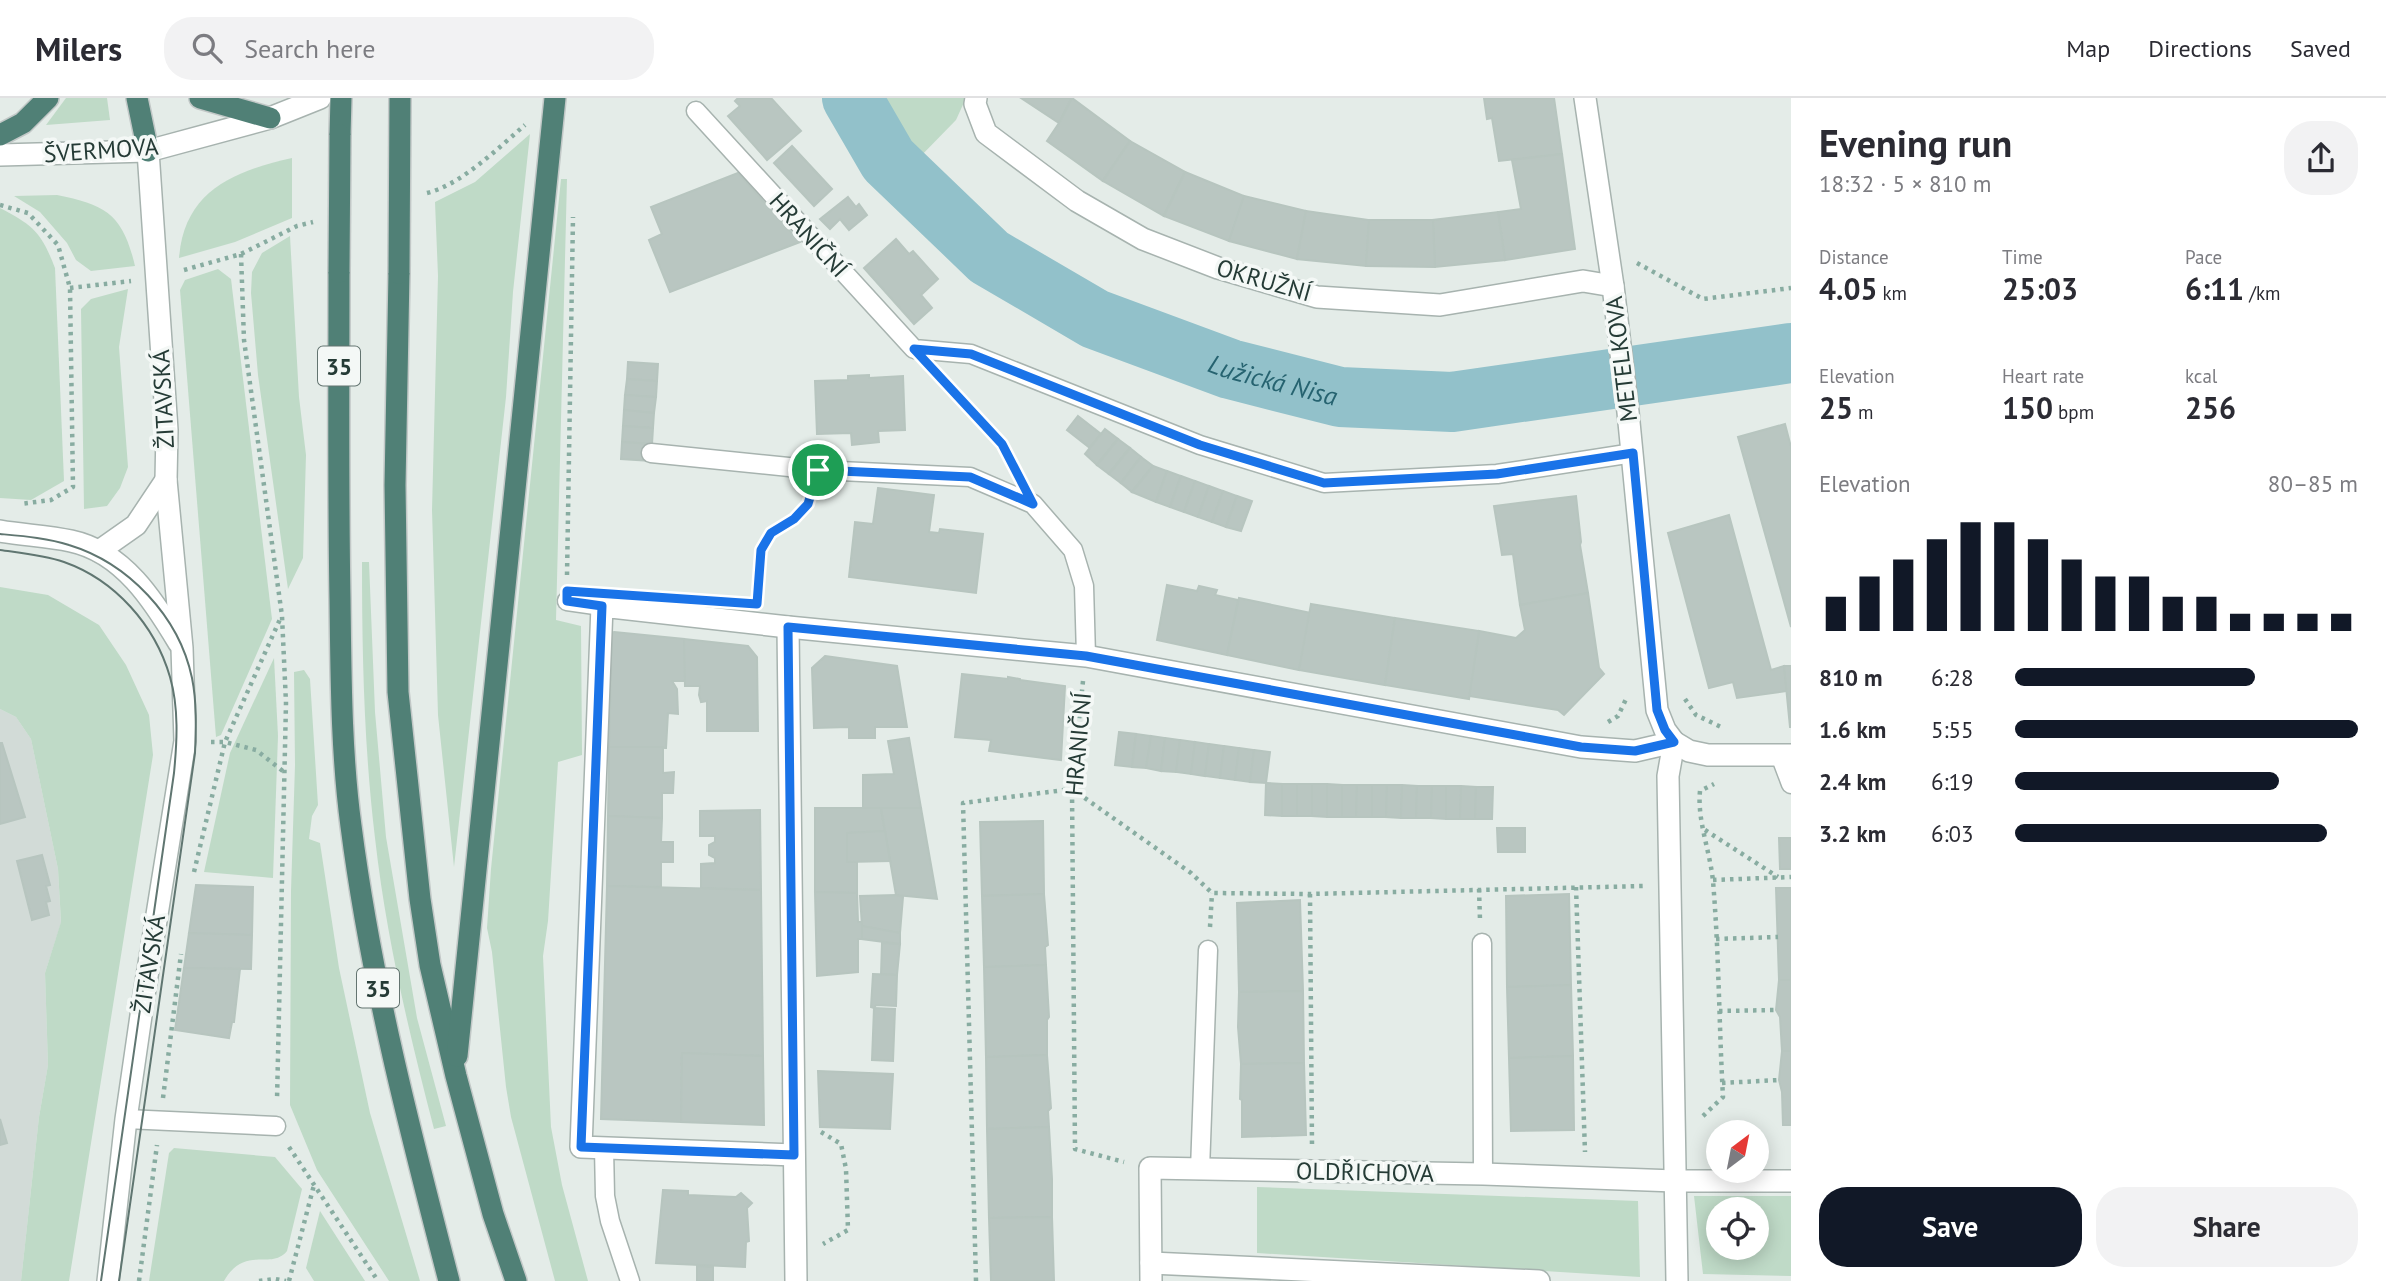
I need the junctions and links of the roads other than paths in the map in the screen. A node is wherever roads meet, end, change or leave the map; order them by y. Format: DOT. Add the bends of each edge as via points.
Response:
graph roads {
  1 [pos="48,98"];
  2 [pos="137,98"];
  3 [pos="200,98"];
  4 [pos="320,98"];
  5 [pos="341,98"];
  6 [pos="400,98"];
  7 [pos="555,98"];
  8 [pos="976,98"];
  9 [pos="1585,98"];
  10 [pos="696,111"];
  11 [pos="270,118"];
  12 [pos="0,135"];
  13 [pos="148,150"];
  14 [pos="0,155"];
  15 [pos="1613,286"];
  16 [pos="651,453"];
  17 [pos="1633,453"];
  18 [pos="166,481"];
  19 [pos="0,531"];
  20 [pos="99,551"];
  21 [pos="567,601"];
  22 [pos="602,606"];
  23 [pos="788,627"];
  24 [pos="182,648"];
  25 [pos="1086,656"];
  26 [pos="1674,742"];
  27 [pos="1786,755"];
  28 [pos="1791,784"];
  29 [pos="1482,943"];
  30 [pos="1208,950"];
  31 [pos="456,1076"];
  32 [pos="126,1119"];
  33 [pos="276,1126"];
  34 [pos="604,1148"];
  35 [pos="794,1155"];
  36 [pos="1200,1170"];
  37 [pos="1483,1174"];
  38 [pos="1675,1181"];
  39 [pos="1791,1181"];
  40 [pos="1151,1272"];
  41 [pos="108,1281"];
  42 [pos="449,1281"];
  43 [pos="516,1281"];
  44 [pos="630,1281"];
  45 [pos="796,1281"];
  46 [pos="1539,1281"];
  47 [pos="1677,1281"];
  1 -- 12 [label="highway" via="23,123"];
  2 -- 13 [label="highway"];
  3 -- 11 [label="highway"];
  4 -- 11 [label="street, ŠVERMOVA"];
  5 -- 42 [label="highway, 35, bridge" via="338,461 341,676 351,825 384,1017"];
  6 -- 31 [label="highway, 35, bridge" via="395,485 398,692 430,965"];
  7 -- 31 [label="highway"];
  8 -- 15 [label="street, OKRUŽNÍ" via="986,132 1077,201 1143,239 1317,297 1440,305 1583,281"];
  9 -- 15 [label="street, METELKOVA"];
  10 -- 17 [label="lane, HRANIČNÍ" via="914,349 971,354 1200,445 1324,483 1497,474"];
  11 -- 13 [label="street, ŠVERMOVA"];
  13 -- 14 [label="street, ŠVERMOVA"];
  13 -- 18 [label="street, ŽITAVSKÁ" via="167,430"];
  15 -- 17 [label="street, METELKOVA"];
  16 -- 25 [label="lane, HRANIČNÍ" via="818,470 970,477 1033,504 1073,550 1084,586"];
  17 -- 26 [label="street, METELKOVA" via="1657,710"];
  18 -- 20 [label="street" via="136,524"];
  18 -- 24 [label="street, ŽITAVSKÁ"];
  19 -- 20 [label="street" via="72,541"];
  20 -- 24 [label="street" via="136,580"];
  21 -- 22 [label="lane"];
  22 -- 23 [label="street"];
  22 -- 34 [label="street" via="581,1147"];
  23 -- 25 [label="street"];
  23 -- 35 [label="street"];
  24 -- 32 [label="street, ŽITAVSKÁ" via="185,741"];
  25 -- 26 [label="street" via="1581,747 1635,751"];
  26 -- 27 [label="street" via="1708,755"];
  26 -- 38 [label="street" via="1668,776"];
  27 -- 28 [label="lane"];
  29 -- 37 [label="lane"];
  30 -- 36 [label="lane"];
  31 -- 43 [label="highway, 35"];
  32 -- 33 [label="lane"];
  32 -- 41 [label="street, ŽITAVSKÁ"];
  34 -- 35 [label="street"];
  34 -- 44 [label="lane" via="605,1196"];
  35 -- 45 [label="street"];
  36 -- 37 [label="street, OLDŘICHOVA"];
  36 -- 40 [label="street, OLDŘICHOVA" via="1150,1168"];
  37 -- 38 [label="street, OLDŘICHOVA"];
  38 -- 39 [label="street, OLDŘICHOVA"];
  38 -- 47 [label="street"];
  40 -- 46 [label="street"];
}
